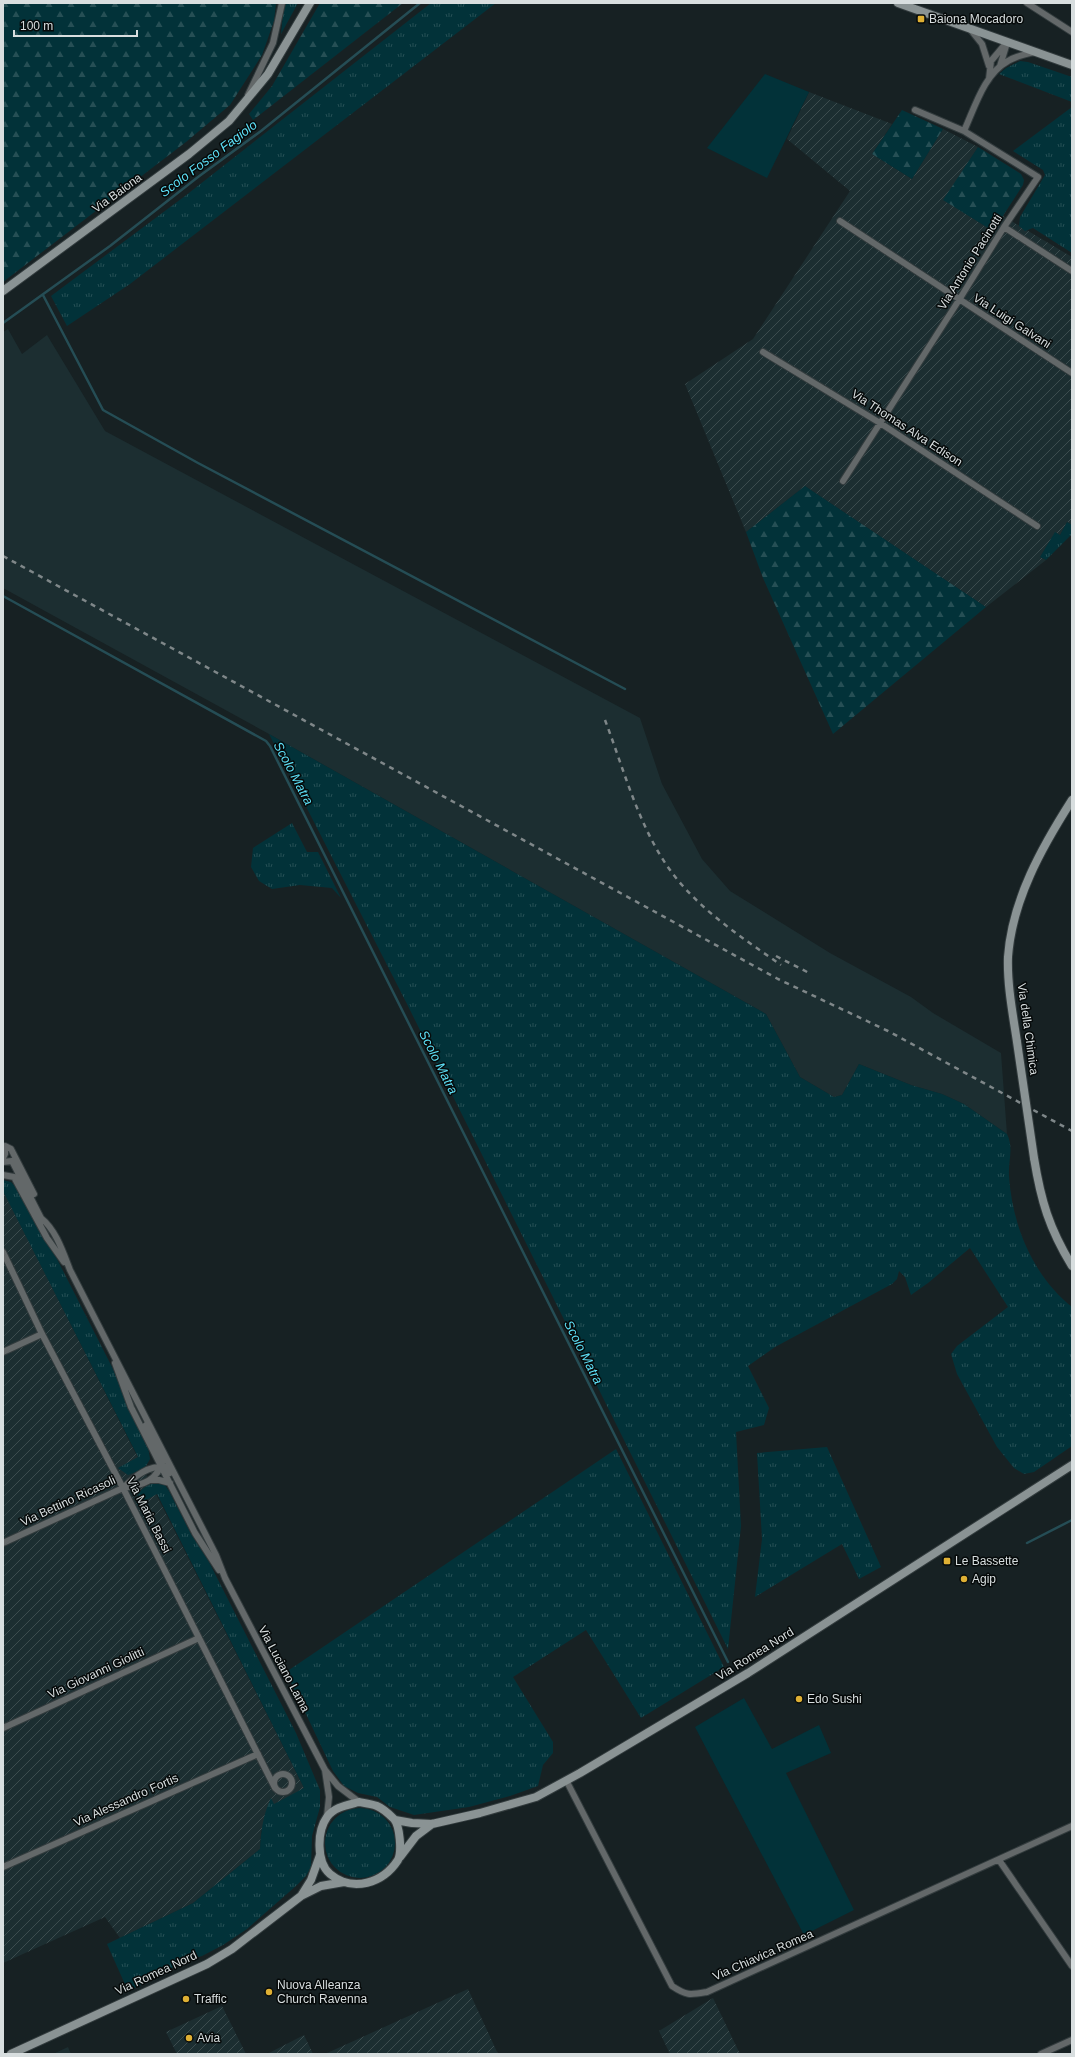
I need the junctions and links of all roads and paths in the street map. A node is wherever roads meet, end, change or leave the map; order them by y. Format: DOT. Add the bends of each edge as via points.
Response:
graph roads {
  1 [pos="282,3"];
  2 [pos="305,3"];
  3 [pos="310,3"];
  4 [pos="898,3"];
  5 [pos="1027,3"];
  6 [pos="300,18"];
  7 [pos="970,29"];
  8 [pos="1072,32"];
  9 [pos="1007,42"];
  10 [pos="1035,52"];
  11 [pos="1072,65"];
  12 [pos="989,66"];
  13 [pos="1000,66"];
  14 [pos="988,79"];
  15 [pos="240,109"];
  16 [pos="915,110"];
  17 [pos="964,130"];
  18 [pos="840,221"];
  19 [pos="1004,227"];
  20 [pos="1072,271"];
  21 [pos="3,291"];
  22 [pos="959,300"];
  23 [pos="763,352"];
  24 [pos="1072,373"];
  25 [pos="880,423"];
  26 [pos="843,481"];
  27 [pos="1037,526"];
  28 [pos="1072,800"];
  29 [pos="3,1158"];
  30 [pos="3,1162"];
  31 [pos="3,1175"];
  32 [pos="49,1224"];
  33 [pos="3,1252"];
  34 [pos="1072,1266"];
  35 [pos="70,1270"];
  36 [pos="42,1334"];
  37 [pos="110,1350"];
  38 [pos="3,1352"];
  39 [pos="138,1400"];
  40 [pos="154,1452"];
  41 [pos="1072,1465"];
  42 [pos="161,1466"];
  43 [pos="145,1470"];
  44 [pos="150,1480"];
  45 [pos="170,1483"];
  46 [pos="123,1488"];
  47 [pos="201,1526"];
  48 [pos="3,1543"];
  49 [pos="225,1578"];
  50 [pos="199,1638"];
  51 [pos="3,1728"];
  52 [pos="258,1754"];
  53 [pos="325,1770"];
  54 [pos="566,1780"];
  55 [pos="275,1788"];
  56 [pos="359,1802"];
  57 [pos="327,1816"];
  58 [pos="395,1820"];
  59 [pos="432,1824"];
  60 [pos="1072,1826"];
  61 [pos="320,1855"];
  62 [pos="399,1858"];
  63 [pos="999,1860"];
  64 [pos="3,1867"];
  65 [pos="344,1882"];
  66 [pos="301,1896"];
  67 [pos="1072,1966"];
  68 [pos="1072,2040"];
  69 [pos="11,2054"];
  70 [pos="1041,2054"];
  1 -- 15 [label="street, Via Baiona" via="272,43"];
  2 -- 6 [label="main road, Via Baiona"];
  3 -- 6 [label="main road, Via Baiona"];
  4 -- 7 [label="main road"];
  5 -- 8 [label="street"];
  6 -- 15 [label="main road, Via Baiona" via="268,74"];
  7 -- 9 [label="main road"];
  7 -- 12 [label="street" via="982,44"];
  9 -- 10 [label="main road"];
  9 -- 12 [label="street" via="993,57"];
  9 -- 13 [label="street"];
  10 -- 11 [label="main road"];
  10 -- 13 [label="street" via="1014,58"];
  12 -- 14 [label="street"];
  13 -- 14 [label="street"];
  14 -- 17 [label="street"];
  15 -- 21 [label="main road, Via Baiona" via="189,154"];
  16 -- 17 [label="street"];
  17 -- 19 [label="street, Via Antonio Pacinotti" via="1038,176"];
  18 -- 22 [label="street, Via Luigi Galvani"];
  19 -- 20 [label="street"];
  19 -- 22 [label="street, Via Antonio Pacinotti"];
  22 -- 24 [label="street, Via Luigi Galvani"];
  22 -- 25 [label="street, Via Antonio Pacinotti"];
  23 -- 25 [label="street, Via Thomas Alva Edison"];
  25 -- 26 [label="street, Via Antonio Pacinotti"];
  25 -- 27 [label="street, Via Thomas Alva Edison"];
  28 -- 34 [label="main road, Via della Chimica, bridge" via="1038,859 1016,912 1008,958 1017,1042 1044,1207 1053,1232"];
  29 -- 32 [label="street, Via Luciano Lama" via="5,1146 11,1149"];
  30 -- 32 [label="street, Via Luciano Lama" via="12,1161 41,1218"];
  31 -- 35 [label="street, Via Luciano Lama" via="14,1177 47,1238"];
  32 -- 35 [label="street, Via Luciano Lama"];
  33 -- 36 [label="street, Via Maria Bassi"];
  35 -- 37 [label="street, Via Luciano Lama"];
  36 -- 38 [label="street"];
  36 -- 46 [label="street, Via Maria Bassi"];
  37 -- 39 [label="street, Via Luciano Lama"];
  37 -- 40 [label="street, Via Luciano Lama" via="131,1406"];
  39 -- 42 [label="street, Via Luciano Lama" via="141,1414 163,1459"];
  39 -- 47 [label="street, Via Luciano Lama"];
  40 -- 42 [label="street, Via Luciano Lama"];
  40 -- 43 [label="street" via="152,1465"];
  41 -- 54 [label="main road, Via Romea Nord" via="748,1673"];
  42 -- 43 [label="street, Via Bettino Ricasoli"];
  42 -- 44 [label="street" via="159,1472"];
  42 -- 45 [label="street, Via Luciano Lama"];
  42 -- 47 [label="street, Via Luciano Lama" via="166,1466 192,1516"];
  43 -- 46 [label="street, Via Bettino Ricasoli"];
  44 -- 45 [label="street"];
  44 -- 46 [label="street" via="137,1486"];
  45 -- 49 [label="street, Via Luciano Lama" via="195,1533"];
  46 -- 48 [label="street, Via Bettino Ricasoli"];
  46 -- 50 [label="street, Via Maria Bassi"];
  47 -- 49 [label="street, Via Luciano Lama"];
  49 -- 53 [label="street, Via Luciano Lama"];
  50 -- 51 [label="street, Via Giovanni Giolitti"];
  50 -- 52 [label="street, Via Maria Bassi"];
  52 -- 55 [label="street, Via Maria Bassi"];
  52 -- 64 [label="street, Via Alessandro Fortis"];
  53 -- 56 [label="street, Via Luciano Lama" via="338,1786"];
  53 -- 57 [label="street, Via Luciano Lama" via="329,1797"];
  54 -- 59 [label="main road, Via Romea Nord" via="536,1797"];
  54 -- 63 [label="street, Via Chiavica Romea" via="672,1986 683,1994 707,1992"];
  56 -- 57 [label="main road" via="341,1806"];
  56 -- 58 [label="main road" via="377,1806"];
  57 -- 61 [label="main road" via="319,1834"];
  58 -- 59 [label="main road, Via Romea Nord"];
  58 -- 62 [label="main road" via="401,1841"];
  59 -- 62 [label="main road, Via Romea Nord" via="416,1836"];
  60 -- 63 [label="street, Via Chiavica Romea"];
  61 -- 65 [label="main road" via="329,1873"];
  61 -- 66 [label="main road, Via Romea Nord" via="311,1880"];
  62 -- 65 [label="main road" via="390,1871 379,1880 362,1885"];
  63 -- 67 [label="street"];
  65 -- 66 [label="main road, Via Romea Nord" via="321,1886"];
  66 -- 69 [label="main road, Via Romea Nord" via="232,1949 207,1964"];
  68 -- 70 [label="street"];
}
